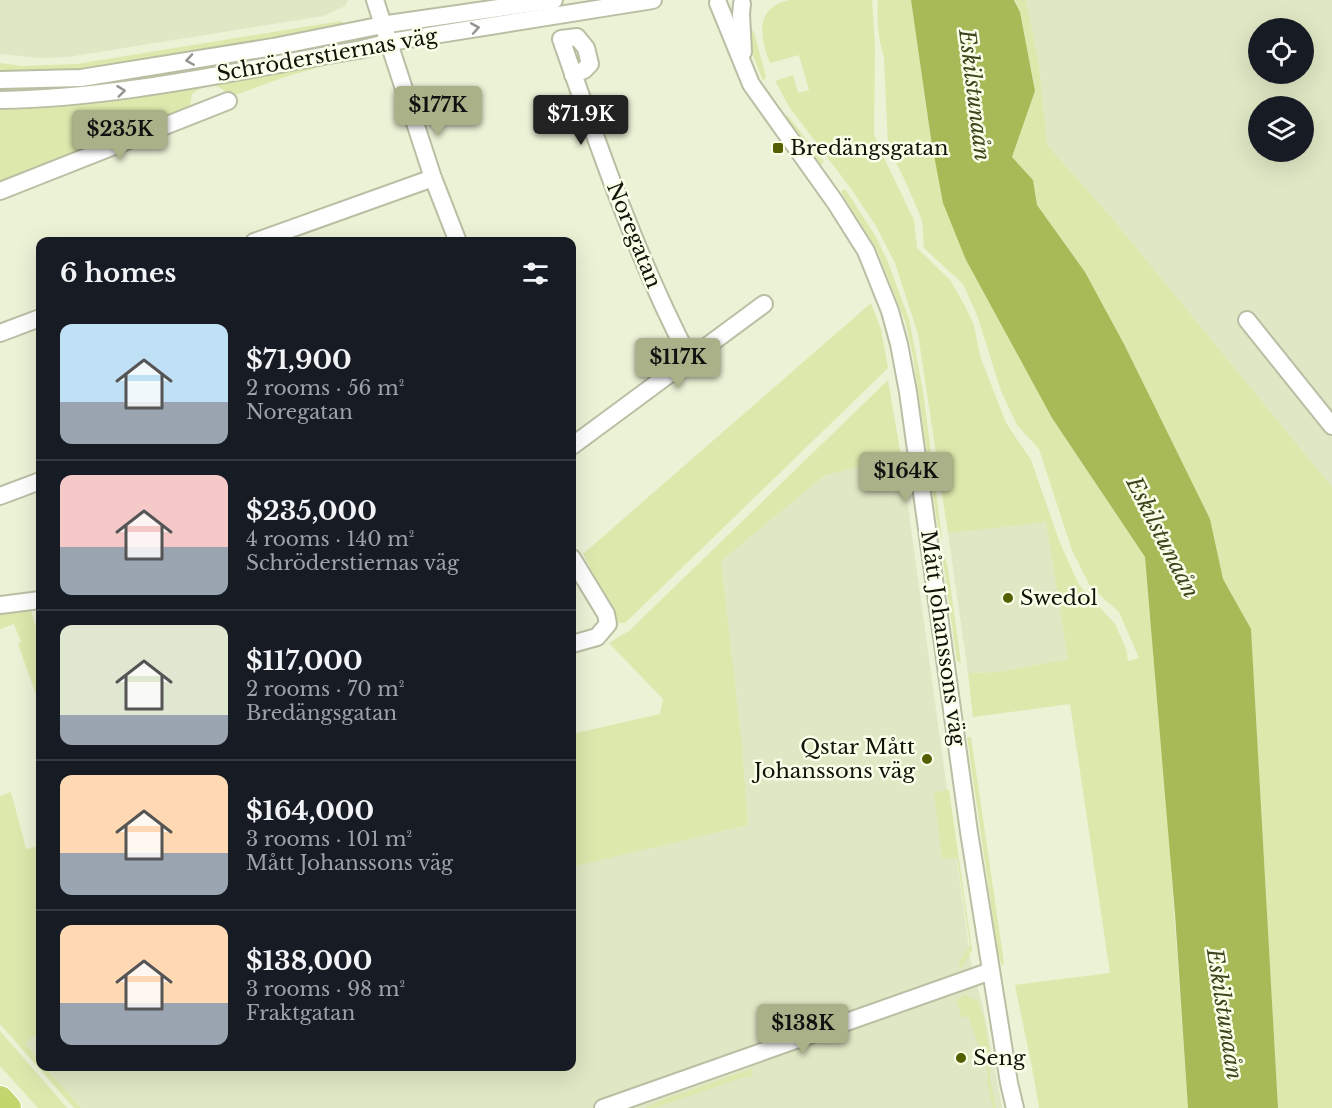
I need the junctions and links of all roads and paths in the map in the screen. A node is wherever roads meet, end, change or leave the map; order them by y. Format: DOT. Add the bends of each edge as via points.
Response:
graph roads {
  1 [pos="375,0"];
  2 [pos="554,0"];
  3 [pos="652,0"];
  4 [pos="716,2"];
  5 [pos="745,2"];
  6 [pos="384,25"];
  7 [pos="390,42"];
  8 [pos="744,65"];
  9 [pos="573,75"];
  10 [pos="0,80"];
  11 [pos="0,100"];
  12 [pos="228,100"];
  13 [pos="433,178"];
  14 [pos="0,191"];
  15 [pos="268,237"];
  16 [pos="456,237"];
  17 [pos="764,304"];
  18 [pos="36,320"];
  19 [pos="1247,320"];
  20 [pos="0,333"];
  21 [pos="689,358"];
  22 [pos="1332,426"];
  23 [pos="576,443"];
  24 [pos="36,483"];
  25 [pos="0,496"];
  26 [pos="576,565"];
  27 [pos="36,600"];
  28 [pos="0,605"];
  29 [pos="576,643"];
  30 [pos="991,971"];
  31 [pos="0,1099"];
  32 [pos="8,1108"];
  33 [pos="603,1108"];
  34 [pos="1015,1108"];
  1 -- 6 [label="street"];
  2 -- 6 [label="street, Schröderstiernas väg"];
  7 -- 3 [label="street, Schröderstiernas väg, one-way"];
  4 -- 5 [label="street" via="731,7"];
  4 -- 8 [label="street, Mått Johanssons väg"];
  5 -- 8 [label="street, Mått Johanssons väg"];
  6 -- 7 [label="street"];
  6 -- 10 [label="street, Schröderstiernas väg, one-way" via="81,78"];
  11 -- 7 [label="street, Schröderstiernas väg, one-way" via="50,99 149,87"];
  7 -- 13 [label="street"];
  8 -- 30 [label="street, Mått Johanssons väg" via="762,101 866,251 899,344"];
  9 -- 21 [label="street, Noregatan" via="632,235"];
  12 -- 14 [label="street, Schröderstiernas väg"];
  13 -- 15 [label="street"];
  13 -- 16 [label="street"];
  17 -- 21 [label="street"];
  18 -- 20 [label="street"];
  19 -- 22 [label="street"];
  21 -- 23 [label="street"];
  24 -- 25 [label="street"];
  26 -- 29 [label="street" via="608,624 597,638"];
  27 -- 28 [label="street"];
  30 -- 33 [label="street"];
  30 -- 34 [label="street, Mått Johanssons väg"];
  31 -- 32 [label="highway"];
}
